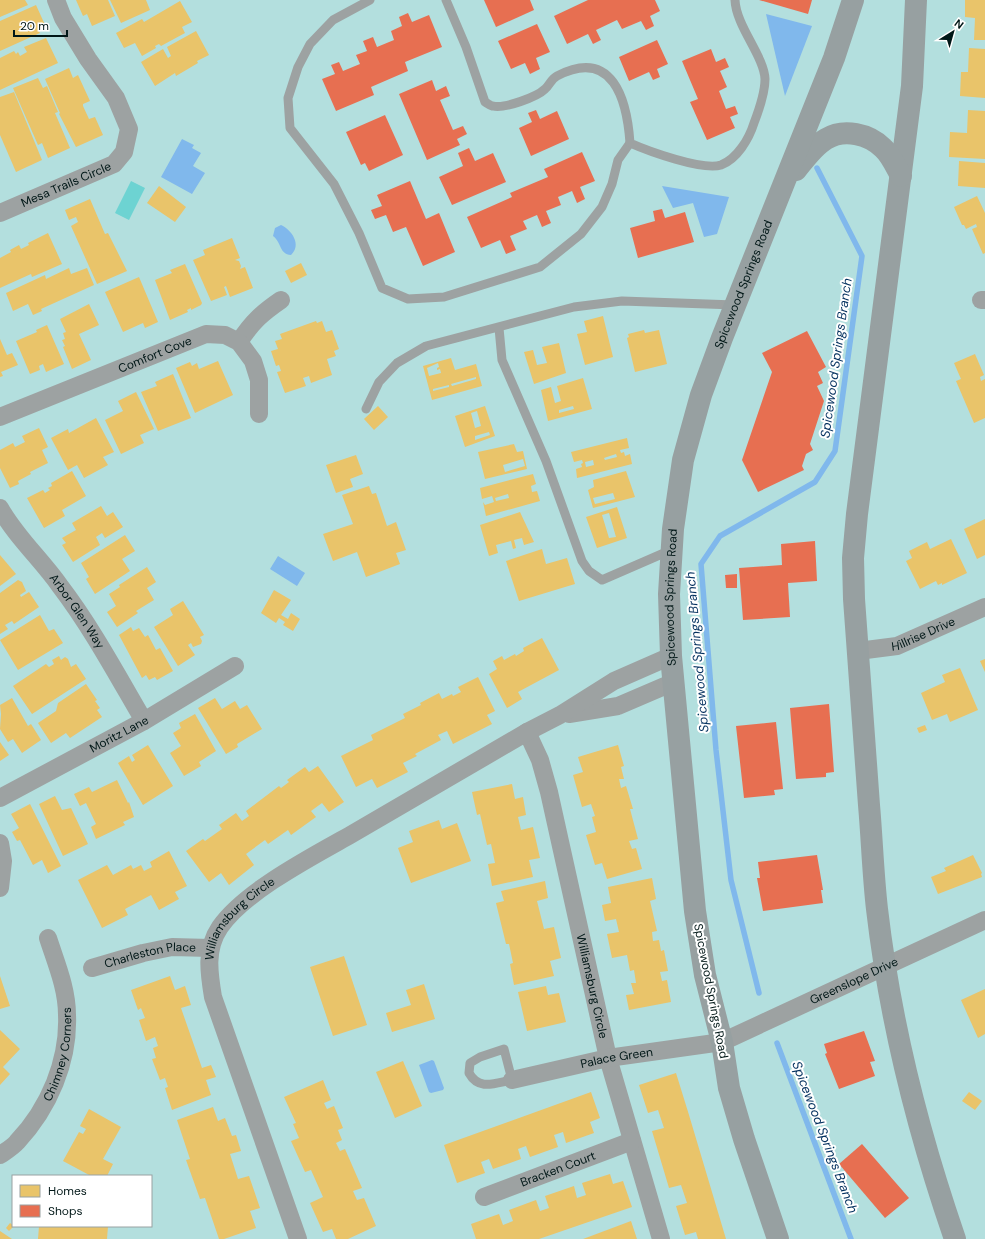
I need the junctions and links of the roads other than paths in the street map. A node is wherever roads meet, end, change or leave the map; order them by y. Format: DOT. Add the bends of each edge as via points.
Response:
graph roads {
  1 [pos="56,0"];
  2 [pos="370,0"];
  3 [pos="446,0"];
  4 [pos="735,0"];
  5 [pos="853,0"];
  6 [pos="916,0"];
  7 [pos="630,143"];
  8 [pos="901,176"];
  9 [pos="784,184"];
  10 [pos="0,213"];
  11 [pos="282,300"];
  12 [pos="735,305"];
  13 [pos="499,328"];
  14 [pos="239,342"];
  15 [pos="366,409"];
  16 [pos="259,414"];
  17 [pos="0,417"];
  18 [pos="0,508"];
  19 [pos="672,550"];
  20 [pos="985,607"];
  21 [pos="858,651"];
  22 [pos="671,656"];
  23 [pos="235,666"];
  24 [pos="674,682"];
  25 [pos="560,715"];
  26 [pos="144,721"];
  27 [pos="527,732"];
  28 [pos="0,798"];
  29 [pos="0,843"];
  30 [pos="0,888"];
  31 [pos="985,920"];
  32 [pos="48,938"];
  33 [pos="210,948"];
  34 [pos="885,965"];
  35 [pos="92,968"];
  36 [pos="722,1042"];
  37 [pos="608,1058"];
  38 [pos="512,1080"];
  39 [pos="632,1141"];
  40 [pos="0,1155"];
  41 [pos="484,1196"];
  42 [pos="298,1239"];
  43 [pos="661,1239"];
  44 [pos="778,1239"];
  45 [pos="955,1239"];
  1 -- 10 [label="street, Mesa Trails Circle" via="63,18 88,60 116,98 129,129 124,152 114,164"];
  2 -- 7 [label="lane" via="333,20 310,44 298,67 288,98 290,128 334,184 382,288 408,299 444,297 540,267 581,234 602,207 612,184 618,160"];
  3 -- 7 [label="lane" via="485,102 493,106 515,103 545,89 555,77 564,72 581,68 596,70 611,79 622,96"];
  4 -- 7 [label="lane" via="746,35 758,57 765,79 761,106 744,144 728,161 710,166 650,152"];
  5 -- 9 [label="main road, Spicewood Springs Road" via="834,58"];
  6 -- 8 [label="main road" via="912,86"];
  8 -- 9 [label="main road" via="883,148 862,135 849,133 827,138"];
  8 -- 21 [label="main road" via="853,558"];
  9 -- 12 [label="main road, Spicewood Springs Road"];
  11 -- 14 [label="street" via="264,311"];
  12 -- 13 [label="lane" via="622,301 574,307"];
  12 -- 19 [label="main road, Spicewood Springs Road" via="701,395 683,460"];
  13 -- 15 [label="lane" via="426,346 397,364 379,382"];
  13 -- 19 [label="lane" via="502,360 546,461 582,561 589,571 602,580"];
  14 -- 16 [label="street" via="253,361 259,380"];
  14 -- 17 [label="street, Comfort Cove" via="225,335 206,334"];
  18 -- 26 [label="street, Arbor Glen Way" via="8,522 60,586 95,637"];
  19 -- 22 [label="main road, Spicewood Springs Road" via="669,594"];
  20 -- 21 [label="street, Hillrise Drive" via="897,646"];
  21 -- 34 [label="main road" via="877,908"];
  22 -- 24 [label="main road, Spicewood Springs Road"];
  22 -- 25 [label="street, Williamsburg Circle" via="614,682"];
  23 -- 26 [label="street, Moritz Lane"];
  24 -- 25 [label="street, Williamsburg Circle" via="618,706"];
  24 -- 36 [label="main road, Spicewood Springs Road" via="695,911 705,975"];
  25 -- 27 [label="street, Williamsburg Circle"];
  26 -- 28 [label="street, Moritz Lane"];
  27 -- 33 [label="street, Williamsburg Circle" via="307,860 246,900 219,928"];
  27 -- 37 [label="street, Williamsburg Circle" via="540,760 549,792"];
  29 -- 30 [label="street" via="3,861"];
  31 -- 34 [label="street, Greenslope Drive"];
  32 -- 40 [label="street, Chimney Corners" via="64,990 67,1014 66,1043 56,1083 40,1112 17,1143"];
  33 -- 35 [label="street, Charleston Place" via="172,947"];
  33 -- 42 [label="street, Williamsburg Circle" via="209,975 213,997"];
  34 -- 36 [label="street, Greenslope Drive"];
  34 -- 45 [label="main road" via="901,1050 920,1127"];
  36 -- 37 [label="street, Palace Green"];
  36 -- 44 [label="main road, Spicewood Springs Road" via="729,1088"];
  37 -- 38 [label="street, Palace Green"];
  37 -- 39 [label="street, Williamsburg Circle"];
  38 -- 38 [label="lane" via="504,1050 480,1057 470,1063 468,1073 473,1081 484,1085"];
  39 -- 41 [label="street, Bracken Court"];
  39 -- 43 [label="street, Williamsburg Circle"];
}
